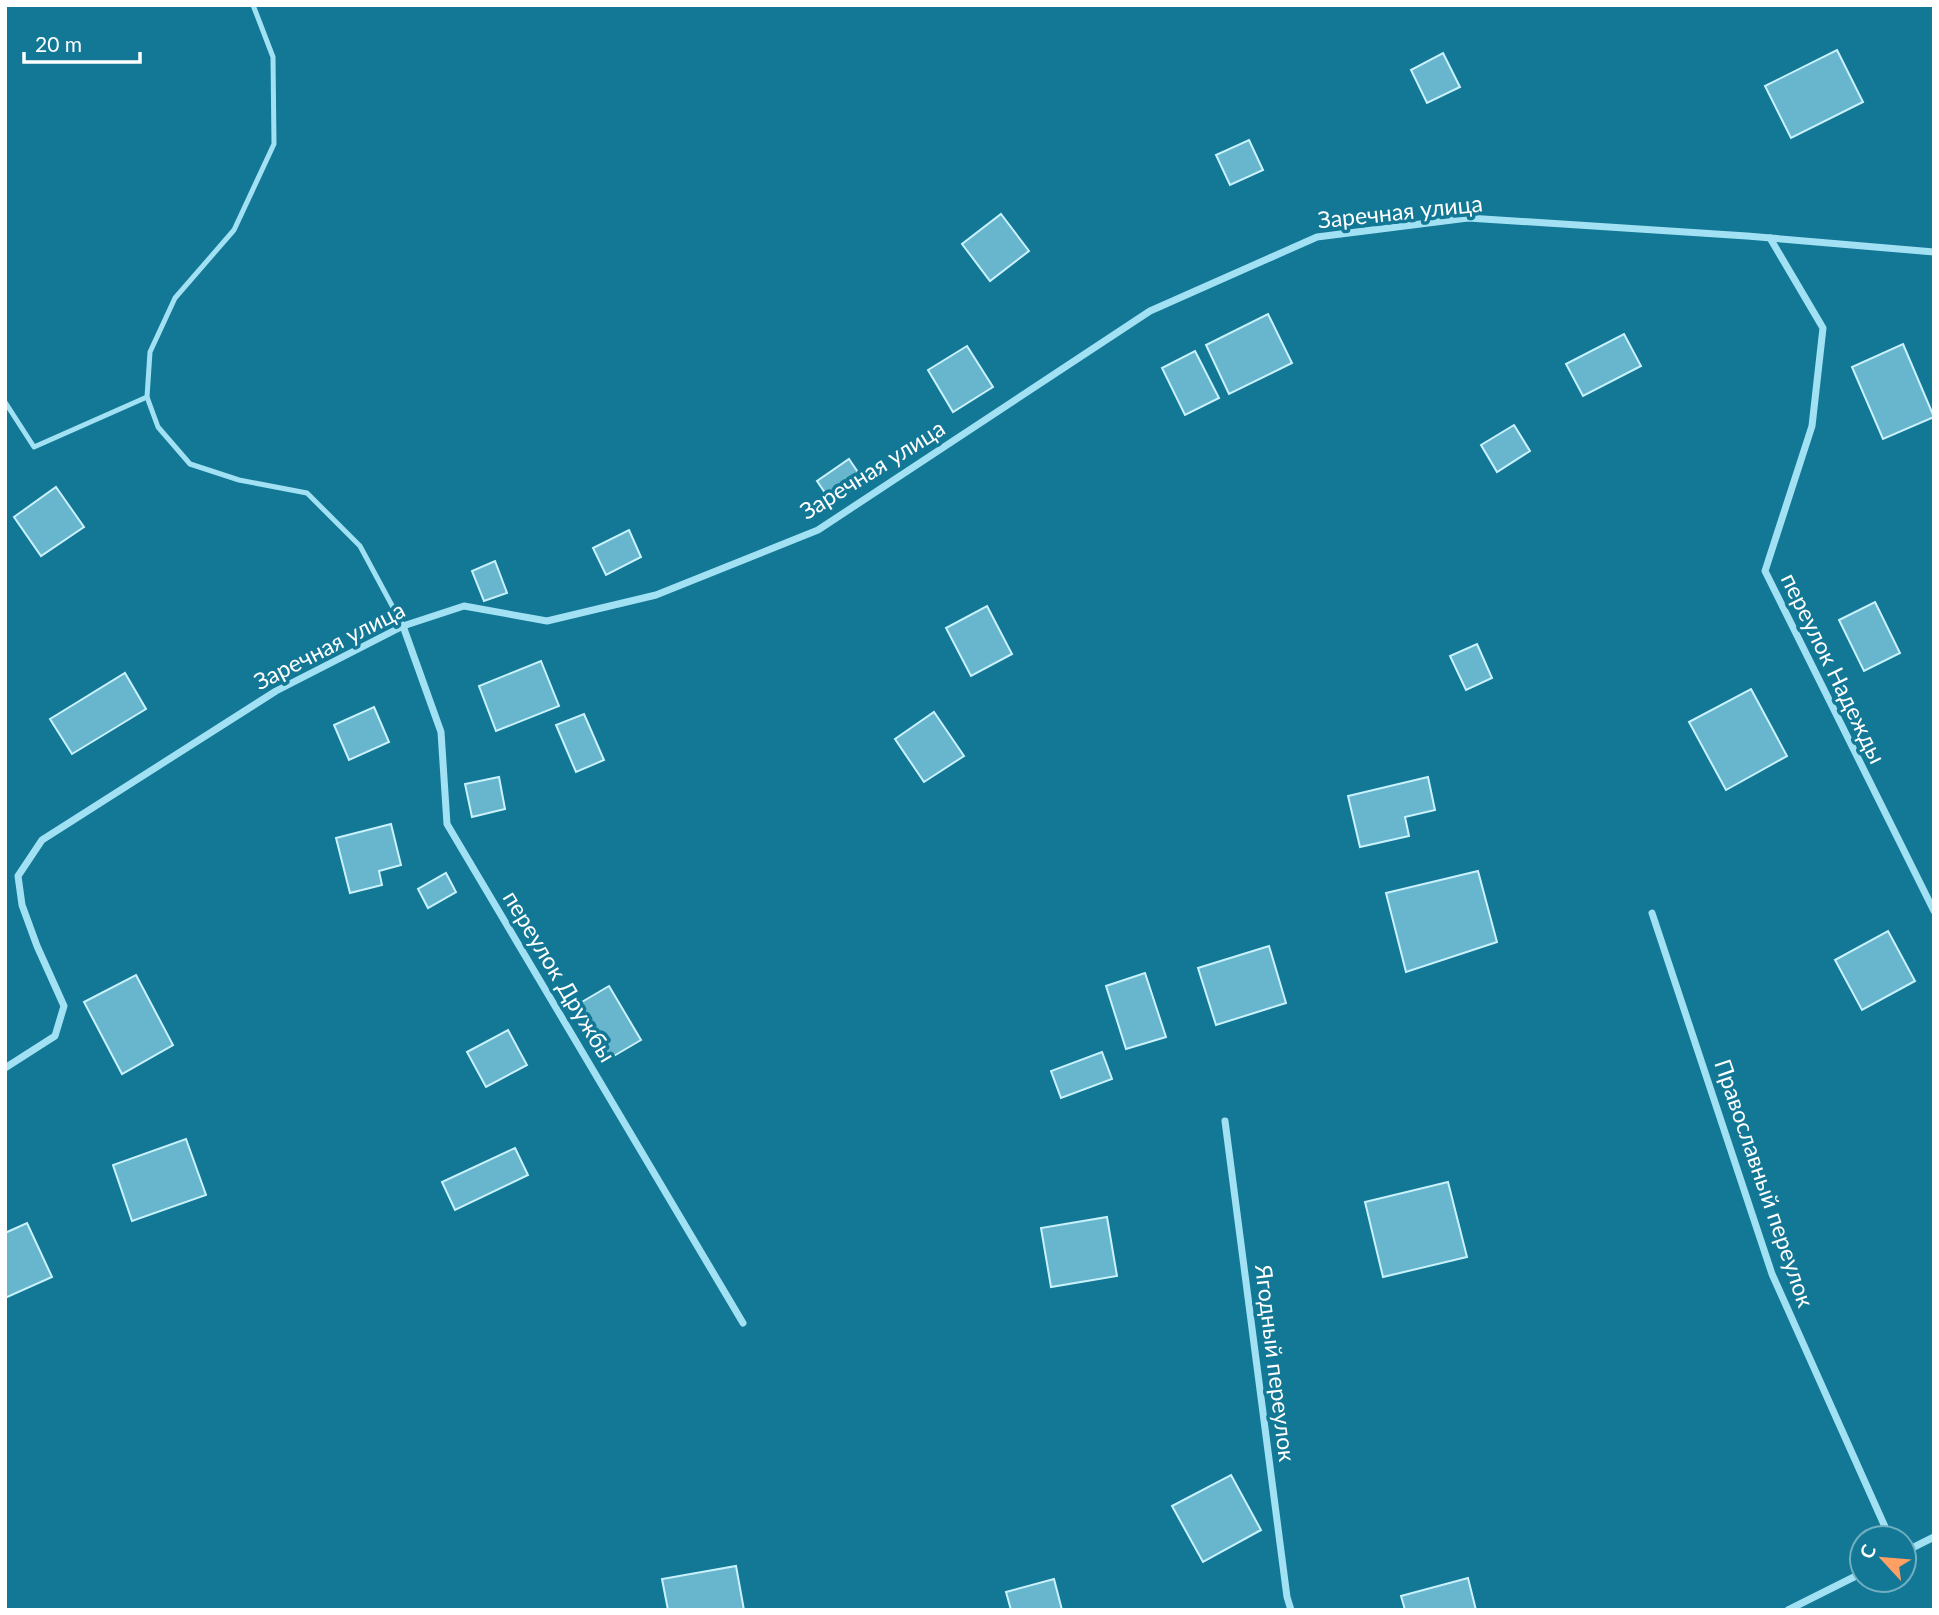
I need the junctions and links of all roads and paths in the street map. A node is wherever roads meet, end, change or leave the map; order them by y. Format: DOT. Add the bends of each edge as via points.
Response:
graph roads {
  1 [pos="253,5"];
  2 [pos="1770,238"];
  3 [pos="1934,252"];
  4 [pos="147,397"];
  5 [pos="5,402"];
  6 [pos="404,626"];
  7 [pos="1934,911"];
  8 [pos="1652,912"];
  9 [pos="5,1068"];
  10 [pos="1225,1121"];
  11 [pos="743,1323"];
  12 [pos="1884,1524"];
  13 [pos="1934,1537"];
  14 [pos="1918,1545"];
  15 [pos="1848,1580"];
  16 [pos="1291,1610"];
  17 [pos="1788,1610"];
  1 -- 4 [label="lane" via="273,57 274,144 234,230 175,298 150,352"];
  2 -- 3 [label="street, Заречная улица"];
  2 -- 6 [label="street, Заречная улица" via="1468,218 1317,237 1150,311 818,530 656,595 547,621 464,606"];
  2 -- 7 [label="street, переулок Надежды" via="1823,328 1812,426 1765,572"];
  4 -- 5 [label="lane" via="34,447"];
  4 -- 6 [label="lane" via="158,427 190,464 239,481 307,493 360,546"];
  6 -- 9 [label="street, Заречная улица" via="276,691 42,840 18,876 22,905 64,1006 55,1036"];
  6 -- 11 [label="street, переулок Дружбы" via="441,732 447,824"];
  8 -- 12 [label="street, Православный переулок" via="1772,1274"];
  10 -- 16 [label="street, Ягодный переулок"];
  13 -- 14 [label="street"];
  15 -- 17 [label="street"];
}
